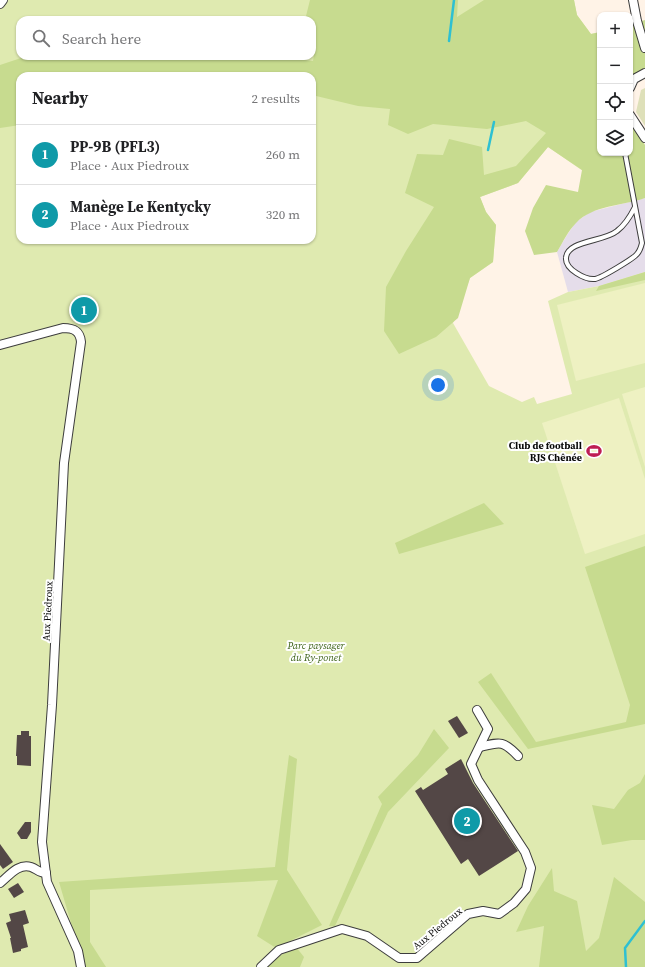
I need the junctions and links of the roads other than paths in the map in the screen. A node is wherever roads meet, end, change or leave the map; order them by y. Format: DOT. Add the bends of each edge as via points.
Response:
graph roads {
  1 [pos="2,0"];
  2 [pos="633,0"];
  3 [pos="0,4"];
  4 [pos="645,48"];
  5 [pos="645,73"];
  6 [pos="632,84"];
  7 [pos="633,120"];
  8 [pos="645,138"];
  9 [pos="626,156"];
  10 [pos="635,207"];
  11 [pos="0,345"];
  12 [pos="477,710"];
  13 [pos="480,747"];
  14 [pos="518,756"];
  15 [pos="46,873"];
  16 [pos="0,883"];
  17 [pos="81,967"];
  18 [pos="261,967"];
  1 -- 3 [label="street"];
  2 -- 4 [label="street"];
  5 -- 6 [label="street" via="634,79"];
  7 -- 8 [label="street"];
  9 -- 10 [label="lane"];
  10 -- 10 [label="lane" via="631,216 617,231 599,240 573,246 566,256 570,268 596,279 637,254 642,243"];
  11 -- 15 [label="street, Aux Piedroux" via="64,328 78,332 82,342 64,463 52,705 42,842"];
  12 -- 13 [label="street, Aux Piedroux" via="488,729"];
  13 -- 14 [label="street" via="496,743 508,745"];
  13 -- 18 [label="street, Aux Piedroux" via="471,764 478,780 525,852 531,868 526,889 514,904 499,914 483,911 468,914 417,958 399,958 367,936 342,929 279,950"];
  15 -- 16 [label="street" via="22,867 13,870"];
  15 -- 17 [label="street, Aux Piedroux" via="47,882 78,951"];
}
